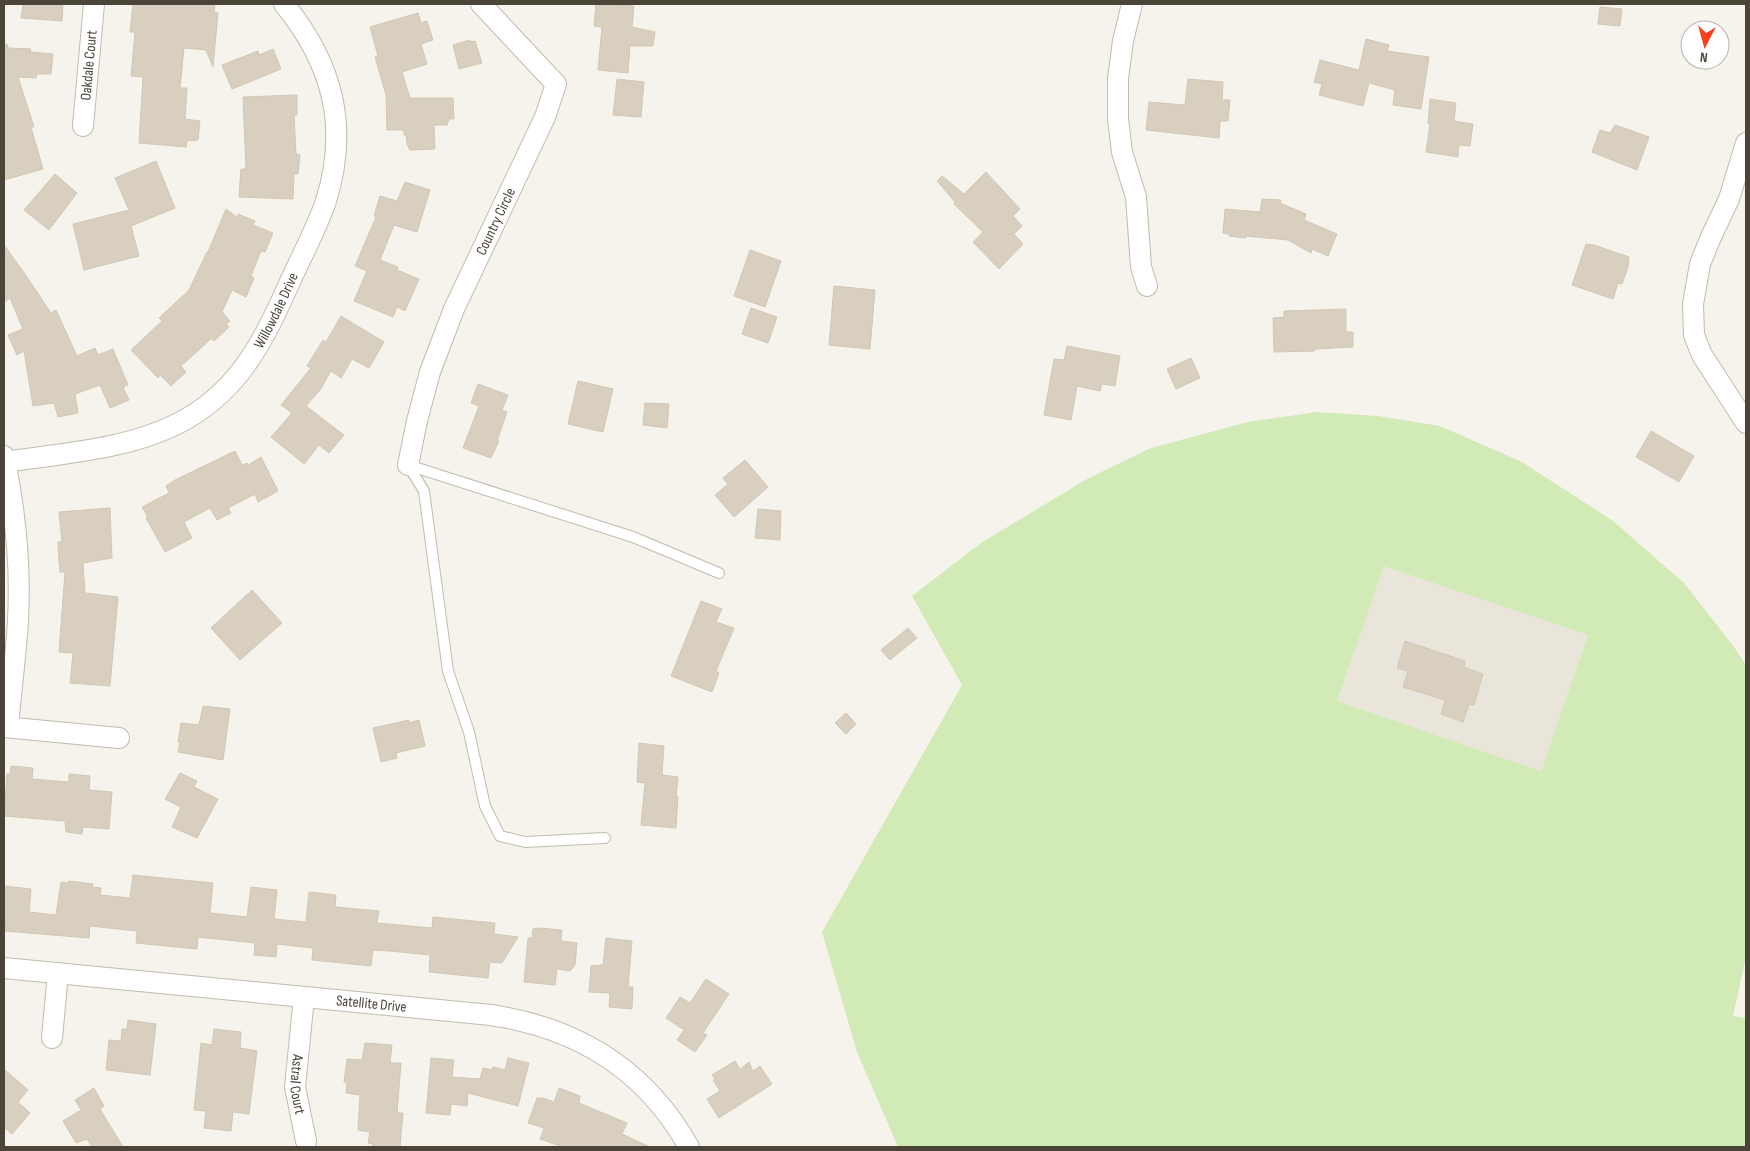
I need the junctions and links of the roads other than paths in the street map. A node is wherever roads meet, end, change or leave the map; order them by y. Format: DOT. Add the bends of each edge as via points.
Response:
graph roads {
  1 [pos="94,4"];
  2 [pos="284,4"];
  3 [pos="481,4"];
  4 [pos="1132,4"];
  5 [pos="83,126"];
  6 [pos="1746,143"];
  7 [pos="1147,286"];
  8 [pos="1746,423"];
  9 [pos="4,459"];
  10 [pos="408,465"];
  11 [pos="719,573"];
  12 [pos="6,727"];
  13 [pos="119,738"];
  14 [pos="605,838"];
  15 [pos="4,968"];
  16 [pos="58,973"];
  17 [pos="304,997"];
  18 [pos="52,1038"];
  19 [pos="306,1141"];
  20 [pos="689,1147"];
  1 -- 5 [label="street, Oakdale Court"];
  2 -- 9 [label="street, Willowdale Drive" via="317,51 329,82 336,144 333,174 325,203 257,349 240,373 218,395 188,418 158,433 125,443"];
  3 -- 10 [label="street, Country Circle" via="556,84 545,117 447,327 430,372"];
  4 -- 7 [label="street" via="1118,79 1118,119 1122,152 1136,197 1141,267"];
  6 -- 8 [label="street" via="1729,198 1700,264 1693,312 1694,334 1702,356"];
  9 -- 12 [label="street" via="18,566 18,619"];
  10 -- 11 [label="lane" via="633,537"];
  10 -- 14 [label="lane" via="424,491 448,671 469,732 485,806 500,836 525,842"];
  12 -- 13 [label="street"];
  15 -- 16 [label="street, Satellite Drive"];
  16 -- 17 [label="street, Satellite Drive"];
  16 -- 18 [label="street"];
  17 -- 19 [label="street, Astral Court" via="295,1087"];
  17 -- 20 [label="street, Satellite Drive" via="491,1016 553,1030 578,1040 632,1076 658,1102"];
}
